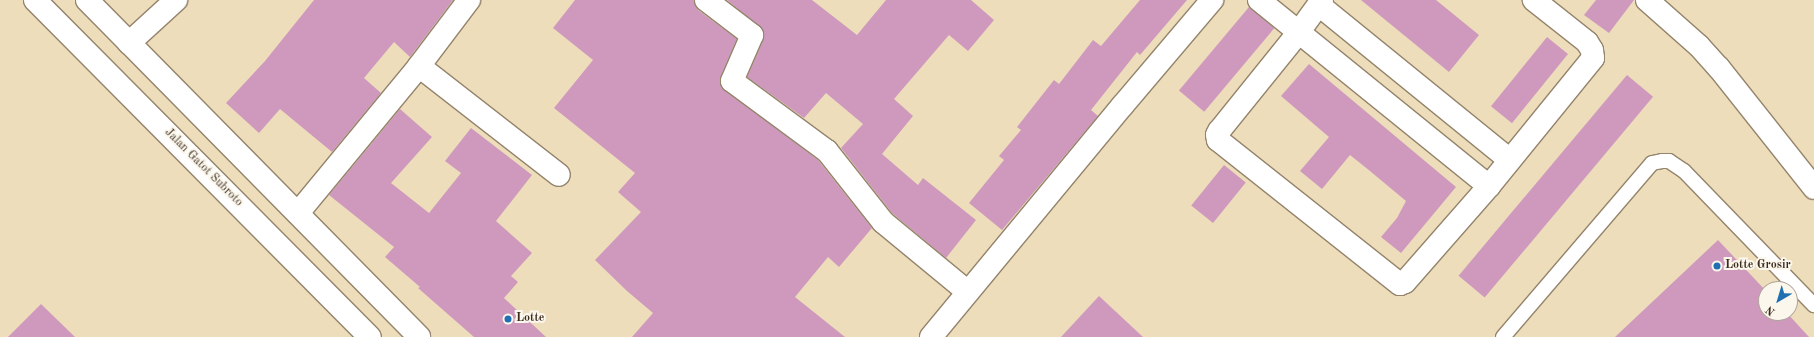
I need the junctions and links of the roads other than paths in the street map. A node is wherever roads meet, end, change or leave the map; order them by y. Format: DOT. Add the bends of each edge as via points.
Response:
graph roads {
  1 [pos="35,0"];
  2 [pos="87,0"];
  3 [pos="176,0"];
  4 [pos="469,0"];
  5 [pos="706,0"];
  6 [pos="1212,0"];
  7 [pos="1259,0"];
  8 [pos="1534,0"];
  9 [pos="1647,0"];
  10 [pos="1320,2"];
  11 [pos="1299,32"];
  12 [pos="129,43"];
  13 [pos="418,66"];
  14 [pos="1510,160"];
  15 [pos="559,175"];
  16 [pos="1489,186"];
  17 [pos="1814,188"];
  18 [pos="298,213"];
  19 [pos="968,292"];
  20 [pos="1814,305"];
  21 [pos="370,337"];
  22 [pos="419,337"];
  23 [pos="931,337"];
  24 [pos="1503,337"];
  1 -- 21 [label="main road, Jalan Gatot Subroto"];
  2 -- 12 [label="main road"];
  3 -- 12 [label="main road"];
  4 -- 13 [label="main road"];
  5 -- 19 [label="main road" via="752,35 732,81 826,151 883,222"];
  6 -- 19 [label="main road"];
  7 -- 11 [label="main road"];
  8 -- 14 [label="main road" via="1587,42 1593,58"];
  9 -- 17 [label="main road" via="1699,46 1719,68"];
  10 -- 11 [label="main road"];
  10 -- 14 [label="main road"];
  11 -- 16 [label="main road"];
  11 -- 16 [label="main road" via="1219,131 1218,140 1400,284 1405,282"];
  12 -- 18 [label="main road"];
  13 -- 15 [label="main road"];
  13 -- 18 [label="main road"];
  14 -- 16 [label="main road"];
  18 -- 22 [label="main road"];
  19 -- 23 [label="main road"];
  20 -- 24 [label="lane" via="1684,171 1669,161 1652,162"];
}
